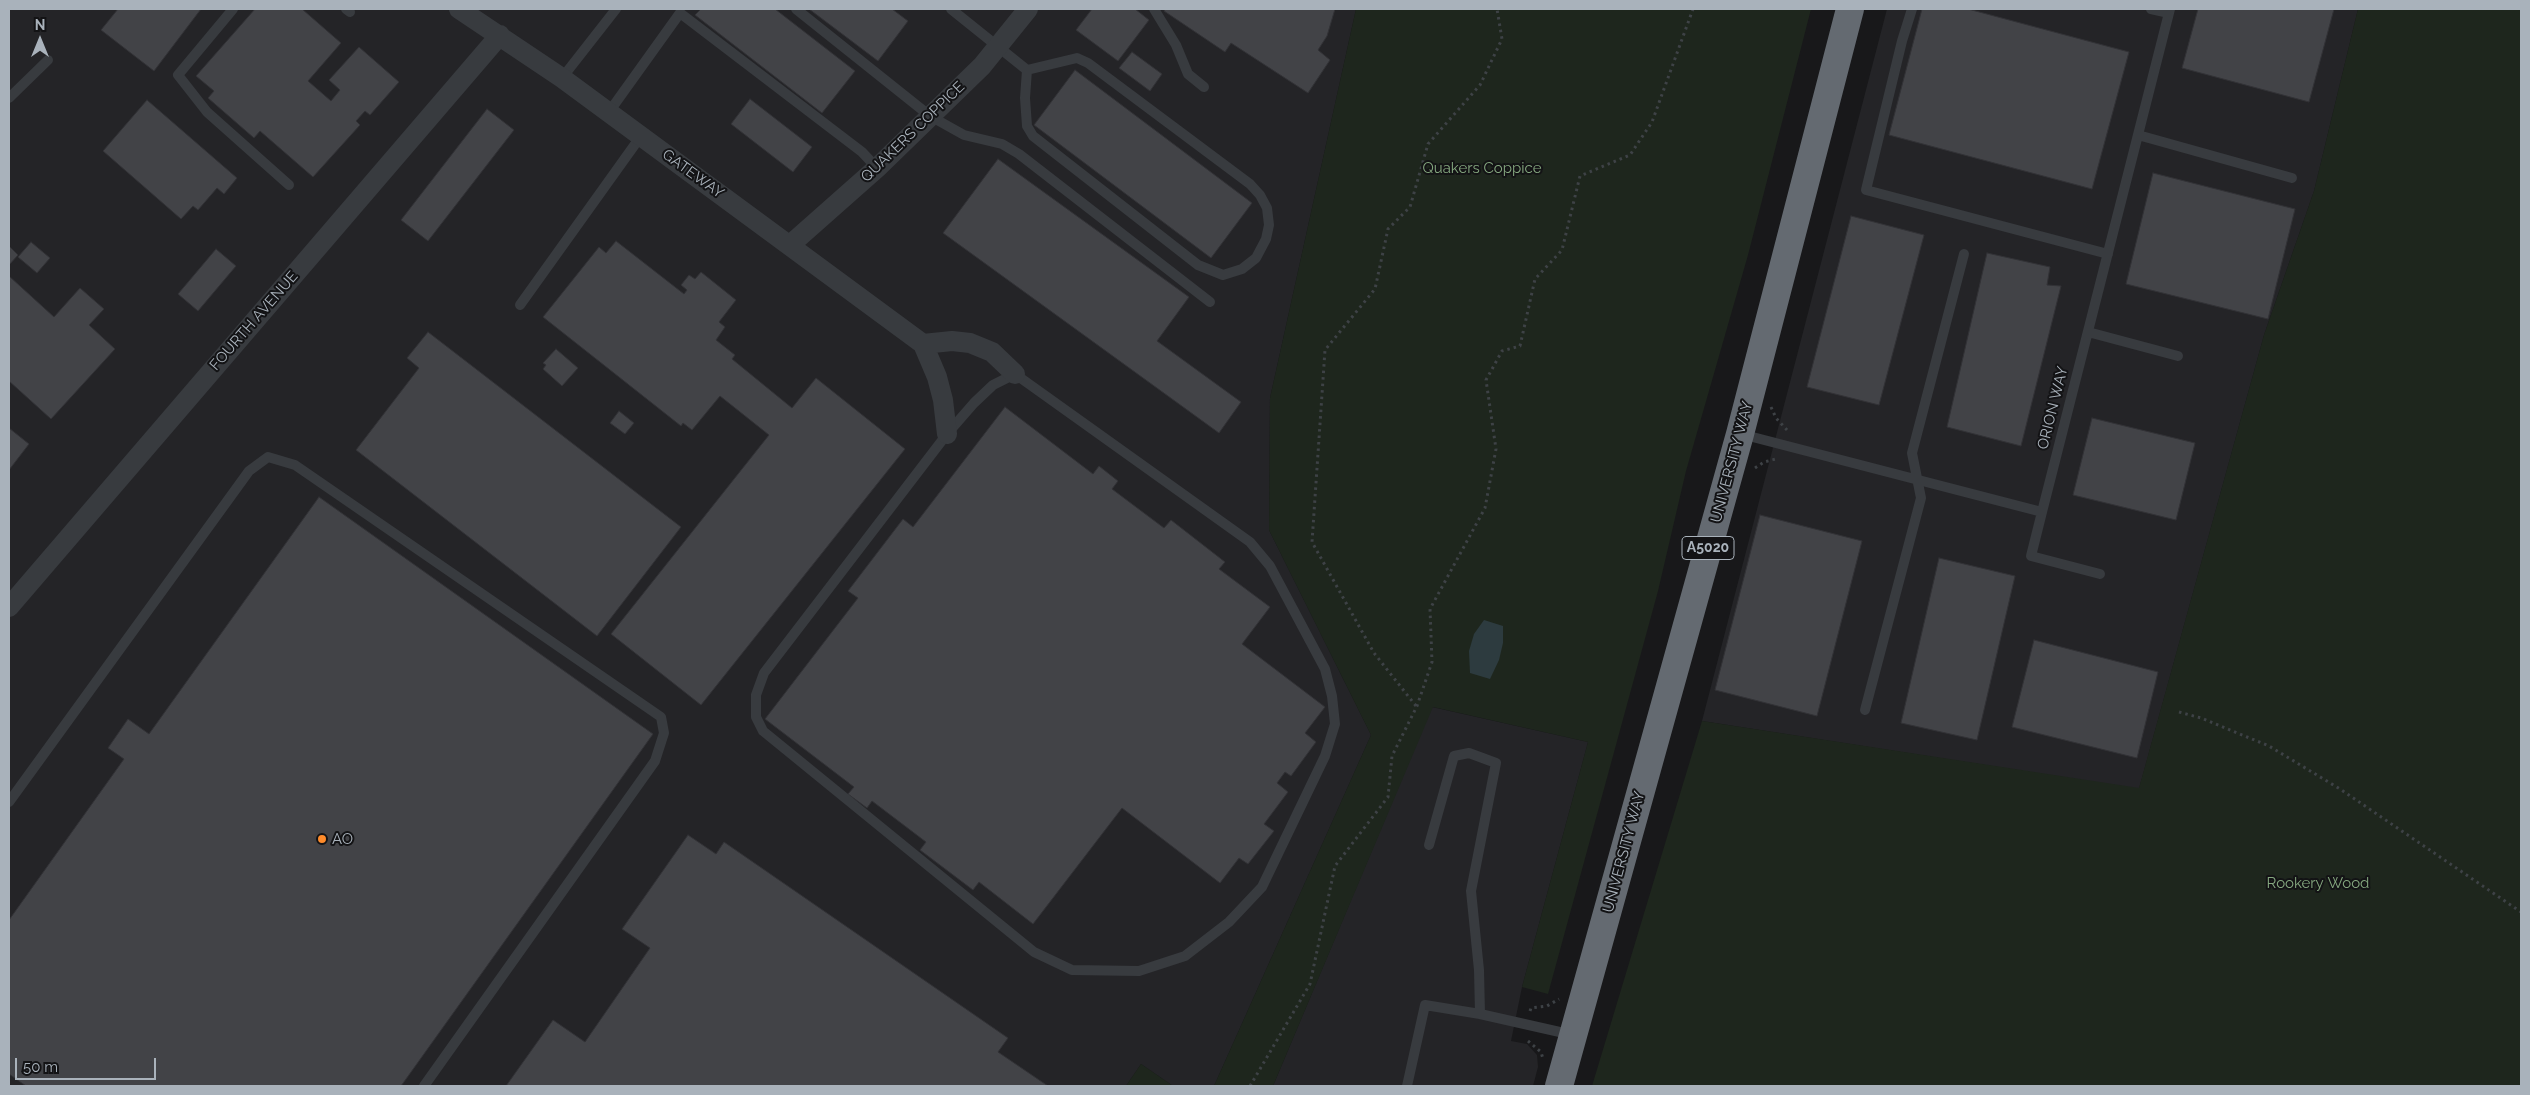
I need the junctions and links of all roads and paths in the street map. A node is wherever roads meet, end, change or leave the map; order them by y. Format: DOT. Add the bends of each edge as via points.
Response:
graph roads {
  1 [pos="233,9"];
  2 [pos="459,9"];
  3 [pos="616,9"];
  4 [pos="796,9"];
  5 [pos="951,9"];
  6 [pos="1028,9"];
  7 [pos="1154,9"];
  8 [pos="1497,9"];
  9 [pos="1693,9"];
  10 [pos="1850,9"];
  11 [pos="1912,9"];
  12 [pos="2151,9"];
  13 [pos="2170,11"];
  14 [pos="500,35"];
  15 [pos="999,46"];
  16 [pos="48,60"];
  17 [pos="1027,70"];
  18 [pos="562,78"];
  19 [pos="1204,87"];
  20 [pos="9,98"];
  21 [pos="609,112"];
  22 [pos="930,116"];
  23 [pos="2138,134"];
  24 [pos="641,136"];
  25 [pos="877,168"];
  26 [pos="2292,178"];
  27 [pos="289,185"];
  28 [pos="790,245"];
  29 [pos="1964,254"];
  30 [pos="2108,254"];
  31 [pos="1210,302"];
  32 [pos="520,305"];
  33 [pos="2088,332"];
  34 [pos="923,344"];
  35 [pos="2178,356"];
  36 [pos="1015,374"];
  37 [pos="947,434"];
  38 [pos="1740,434"];
  39 [pos="1917,479"];
  40 [pos="2042,512"];
  41 [pos="2100,574"];
  42 [pos="9,607"];
  43 [pos="1417,706"];
  44 [pos="1865,710"];
  45 [pos="2179,712"];
  46 [pos="9,802"];
  47 [pos="1429,845"];
  48 [pos="2521,912"];
  49 [pos="1480,1014"];
  50 [pos="1574,1035"];
  51 [pos="424,1086"];
  52 [pos="1250,1086"];
  53 [pos="1408,1086"];
  54 [pos="1559,1086"];
  1 -- 27 [label="lane" via="178,75 207,112"];
  2 -- 14 [label="street, GATEWAY"];
  3 -- 18 [label="lane"];
  4 -- 22 [label="lane"];
  5 -- 15 [label="lane"];
  6 -- 15 [label="street, QUAKERS COPPICE"];
  7 -- 19 [label="lane" via="1176,45 1188,74"];
  8 -- 43 [label="path" via="1502,39 1480,85 1428,144 1410,206 1388,229 1376,289 1325,350 1312,542 1374,653"];
  9 -- 43 [label="path" via="1652,122 1630,155 1580,176 1562,250 1535,280 1520,346 1502,350 1486,380 1496,449 1485,508 1430,609 1432,662"];
  10 -- 38 [label="highway, UNIVERSITY WAY / A5020"];
  11 -- 30 [label="lane" via="1866,190"];
  12 -- 13 [label="lane"];
  13 -- 23 [label="lane, ORION WAY"];
  14 -- 18 [label="street, GATEWAY"];
  14 -- 42 [label="street, FOURTH AVENUE"];
  15 -- 17 [label="lane"];
  15 -- 22 [label="street, QUAKERS COPPICE"];
  16 -- 20 [label="lane"];
  17 -- 17 [label="lane" via="1078,58 1250,184 1267,208 1269,225 1256,258 1242,270 1223,275 1198,265 1033,136 1027,126"];
  18 -- 21 [label="street, GATEWAY"];
  21 -- 24 [label="street, GATEWAY"];
  21 -- 25 [label="lane" via="680,13 862,152"];
  22 -- 25 [label="street, QUAKERS COPPICE"];
  22 -- 31 [label="lane" via="964,134 1002,144 1019,154"];
  23 -- 26 [label="lane"];
  23 -- 30 [label="lane, ORION WAY"];
  24 -- 28 [label="street, GATEWAY"];
  24 -- 32 [label="lane"];
  25 -- 28 [label="street, QUAKERS COPPICE"];
  28 -- 34 [label="street, GATEWAY"];
  29 -- 39 [label="lane" via="1912,453"];
  30 -- 33 [label="lane, ORION WAY"];
  33 -- 35 [label="lane"];
  33 -- 40 [label="lane, ORION WAY"];
  34 -- 36 [label="street" via="970,343 992,352"];
  34 -- 37 [label="street" via="937,377"];
  36 -- 37 [label="lane" via="993,385"];
  36 -- 37 [label="lane" via="1250,542 1270,566 1325,669 1335,724 1325,756 1262,887 1229,922 1185,956 1139,971 1072,970 1034,952 763,731 756,717 756,695 764,673"];
  38 -- 39 [label="lane"];
  38 -- 50 [label="highway, UNIVERSITY WAY / A5020"];
  39 -- 40 [label="lane"];
  39 -- 44 [label="lane" via="1921,498"];
  40 -- 41 [label="lane, ORION WAY" via="2031,556"];
  43 -- 52 [label="path" via="1392,756 1388,797 1335,866 1310,984"];
  45 -- 48 [label="path" via="2270,746 2340,788"];
  46 -- 51 [label="lane" via="248,471 268,457 295,465 661,716 664,733 655,761"];
  47 -- 49 [label="lane" via="1454,756 1469,753 1496,763 1471,891"];
  49 -- 50 [label="lane"];
  49 -- 53 [label="lane" via="1425,1005"];
  50 -- 54 [label="highway, UNIVERSITY WAY / A5020"];
}
